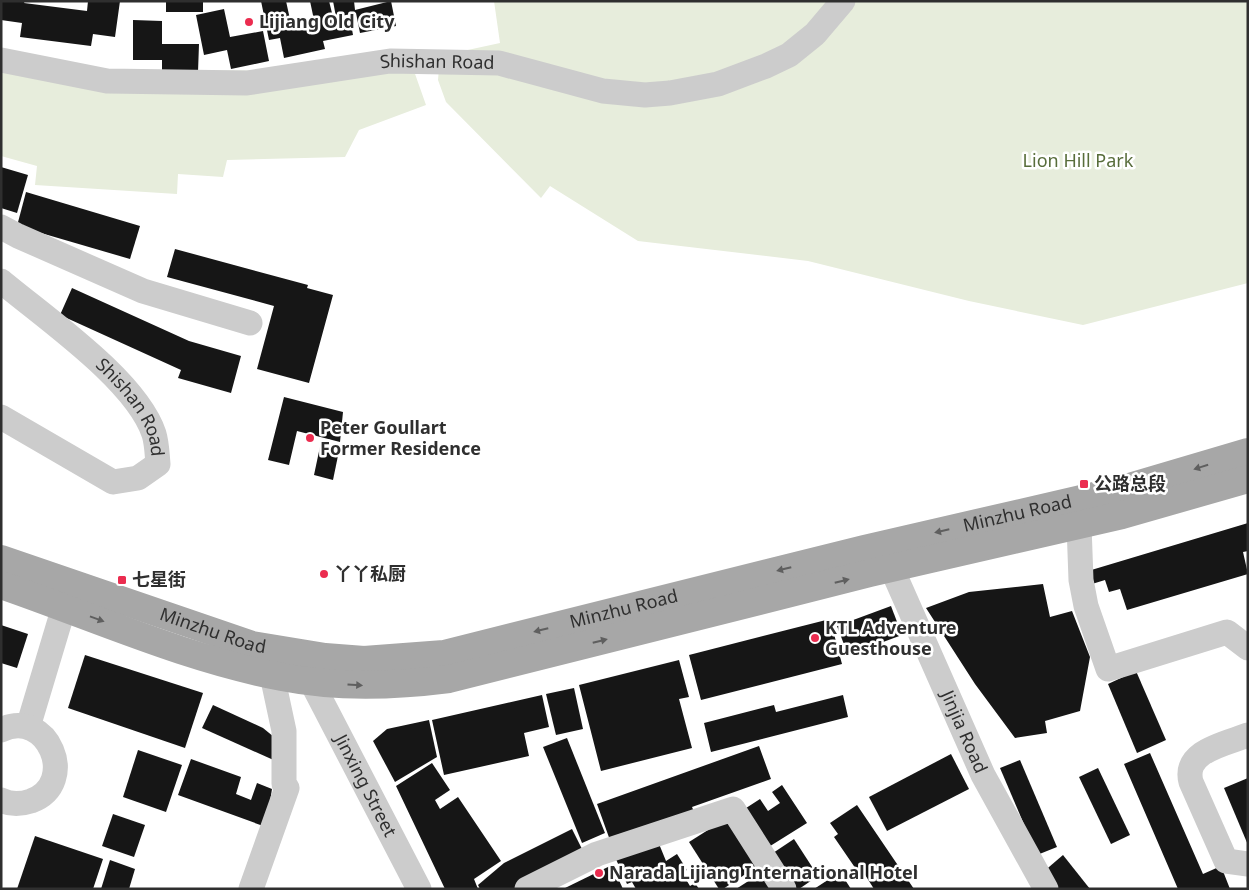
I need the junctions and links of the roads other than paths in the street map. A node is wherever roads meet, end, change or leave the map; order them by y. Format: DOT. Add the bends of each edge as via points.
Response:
graph roads {
  1 [pos="843,1"];
  2 [pos="1,60"];
  3 [pos="1,227"];
  4 [pos="1,281"];
  5 [pos="250,323"];
  6 [pos="1,418"];
  7 [pos="1248,452"];
  8 [pos="1248,479"];
  9 [pos="1079,525"];
  10 [pos="1,559"];
  11 [pos="892,569"];
  12 [pos="1,585"];
  13 [pos="64,607"];
  14 [pos="1248,648"];
  15 [pos="272,675"];
  16 [pos="311,681"];
  17 [pos="28,727"];
  18 [pos="1,730"];
  19 [pos="1248,735"];
  20 [pos="1,800"];
  21 [pos="1248,864"];
  22 [pos="251,889"];
  23 [pos="418,889"];
  24 [pos="527,889"];
  25 [pos="784,889"];
  26 [pos="1046,889"];
  1 -- 2 [label="street, Shishan Road" via="815,34 790,55 743,76 694,90 653,94 624,94 583,87 499,63 390,61 247,84 107,81"];
  3 -- 5 [label="street" via="144,291"];
  4 -- 6 [label="street, Shishan Road" via="90,355 128,393 152,429 158,464 138,478 113,482"];
  7 -- 10 [label="main road, Minzhu Road, one-way" via="1116,490 444,654 405,658 324,658 252,645"];
  8 -- 9 [label="main road, Minzhu Road"];
  9 -- 11 [label="main road, Minzhu Road"];
  9 -- 14 [label="street" via="1081,580 1086,606 1108,669 1227,632"];
  16 -- 11 [label="main road, Minzhu Road, one-way" via="373,685 449,679"];
  11 -- 26 [label="street, Jinjia Road" via="983,775"];
  12 -- 13 [label="main road, Minzhu Road"];
  13 -- 15 [label="main road, Minzhu Road, one-way" via="209,659"];
  13 -- 17 [label="street"];
  15 -- 16 [label="main road, Minzhu Road"];
  15 -- 22 [label="street" via="284,731 284,784 287,788"];
  16 -- 23 [label="street, Jinxing Street"];
  17 -- 18 [label="street"];
  17 -- 20 [label="street" via="43,736 53,749 56,760 54,777 46,792 36,799 15,804"];
  19 -- 21 [label="street" via="1198,755 1190,769 1191,782 1226,861"];
  24 -- 25 [label="street" via="597,854 733,809"];
}
